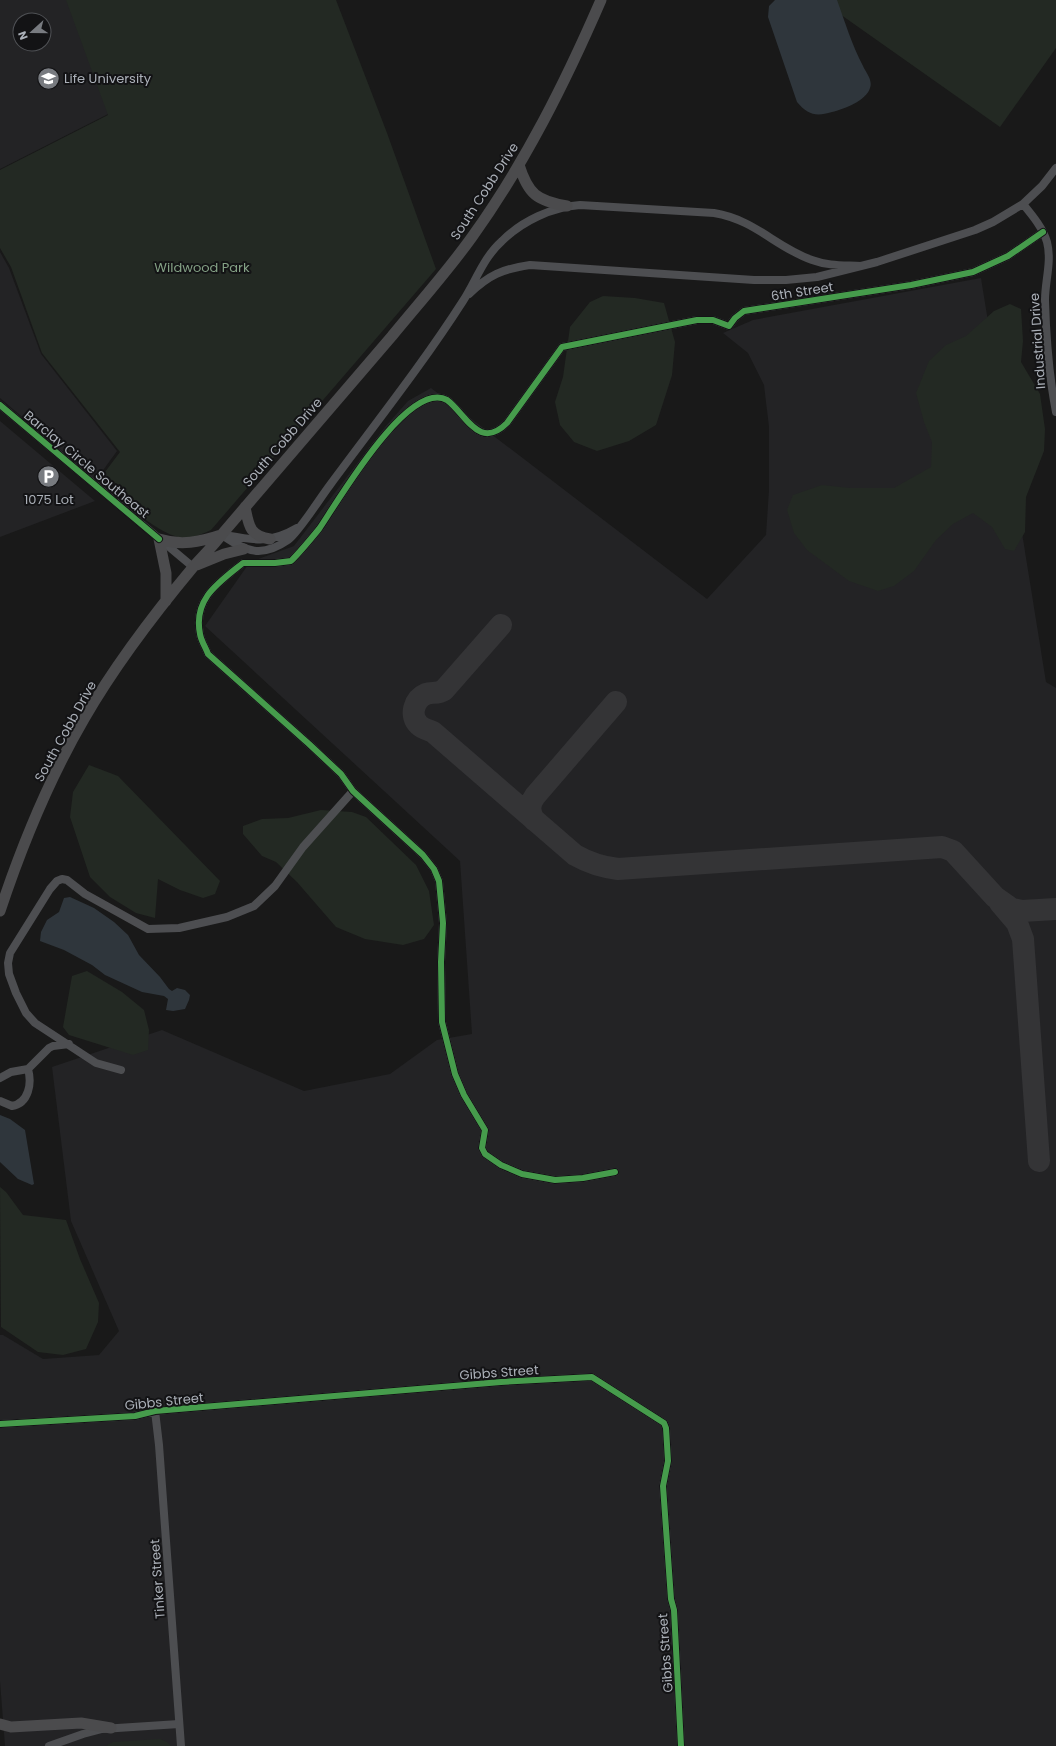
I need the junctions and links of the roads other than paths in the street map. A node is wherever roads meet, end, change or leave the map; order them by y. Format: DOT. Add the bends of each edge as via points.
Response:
graph roads {
  1 [pos="601,0"];
  2 [pos="520,164"];
  3 [pos="1056,168"];
  4 [pos="1023,204"];
  5 [pos="567,206"];
  6 [pos="1043,232"];
  7 [pos="861,266"];
  8 [pos="463,301"];
  9 [pos="0,406"];
  10 [pos="1056,412"];
  11 [pos="245,507"];
  12 [pos="299,527"];
  13 [pos="222,535"];
  14 [pos="159,539"];
  15 [pos="270,539"];
  16 [pos="244,549"];
  17 [pos="193,567"];
  18 [pos="166,601"];
  19 [pos="353,791"];
  20 [pos="0,911"];
  21 [pos="69,1044"];
  22 [pos="28,1069"];
  23 [pos="121,1070"];
  24 [pos="0,1078"];
  25 [pos="0,1101"];
  26 [pos="615,1172"];
  27 [pos="154,1411"];
  28 [pos="0,1424"];
  29 [pos="0,1724"];
  30 [pos="179,1724"];
  31 [pos="112,1728"];
  32 [pos="50,1746"];
  33 [pos="181,1746"];
  34 [pos="681,1746"];
  1 -- 2 [label="main road, South Cobb Drive" via="562,88"];
  2 -- 5 [label="main road" via="524,180 532,193 544,201"];
  2 -- 11 [label="main road, South Cobb Drive" via="454,261"];
  3 -- 4 [label="street"];
  4 -- 6 [label="street, Industrial Drive"];
  4 -- 7 [label="street" via="972,231"];
  5 -- 7 [label="street" via="593,205 727,215 750,224 811,260 833,265"];
  5 -- 8 [label="street" via="530,220 502,240 484,263"];
  6 -- 10 [label="street, Industrial Drive" via="1049,255 1045,300"];
  6 -- 19 [label="street, 6th Street" via="1004,258 972,272 911,285 744,311 729,326 713,320 697,320 562,347 507,423 497,432 480,432 470,426 452,403 442,397 429,398 410,410 372,449 319,528 291,561 242,563 208,594 202,604 199,620 200,635 208,654 309,744 340,774"];
  7 -- 8 [label="street" via="818,277 754,280 530,265 510,268 495,274 482,282"];
  8 -- 12 [label="street" via="411,377"];
  9 -- 14 [label="street, Barclay Circle Southeast"];
  11 -- 13 [label="main road, South Cobb Drive"];
  11 -- 15 [label="main road" via="248,524 253,532"];
  12 -- 15 [label="street"];
  12 -- 16 [label="street" via="291,538 273,547 259,551"];
  13 -- 14 [label="main road" via="179,544"];
  13 -- 15 [label="street" via="254,541"];
  13 -- 16 [label="street"];
  13 -- 17 [label="main road, South Cobb Drive"];
  14 -- 17 [label="street, Barclay Circle Southeast"];
  14 -- 18 [label="main road" via="166,573"];
  16 -- 17 [label="main road"];
  17 -- 18 [label="main road, South Cobb Drive"];
  18 -- 20 [label="main road, South Cobb Drive" via="117,668 71,743 34,821"];
  19 -- 21 [label="street" via="303,847 275,886 254,906 227,917 179,928 148,928 84,894 67,880 57,881 14,944 8,963 9,974 26,1013 35,1023"];
  19 -- 26 [label="street" via="423,855 434,869 439,881 443,923 440,962 442,1022 455,1074 485,1130 482,1148 485,1154 501,1165 522,1174 555,1180"];
  21 -- 22 [label="street" via="49,1048"];
  21 -- 23 [label="street" via="96,1063"];
  22 -- 24 [label="street" via="11,1072"];
  22 -- 25 [label="street" via="30,1076 26,1098 12,1106"];
  27 -- 28 [label="street, Gibbs Street" via="135,1416"];
  27 -- 30 [label="street, Tinker Street" via="159,1445"];
  27 -- 34 [label="street, Gibbs Street" via="501,1382 592,1378 664,1423 668,1462 663,1486 674,1610"];
  29 -- 31 [label="main road" via="11,1727 81,1723"];
  30 -- 31 [label="street"];
  30 -- 33 [label="street, Tinker Street"];
  31 -- 32 [label="street" via="92,1731"];
}
